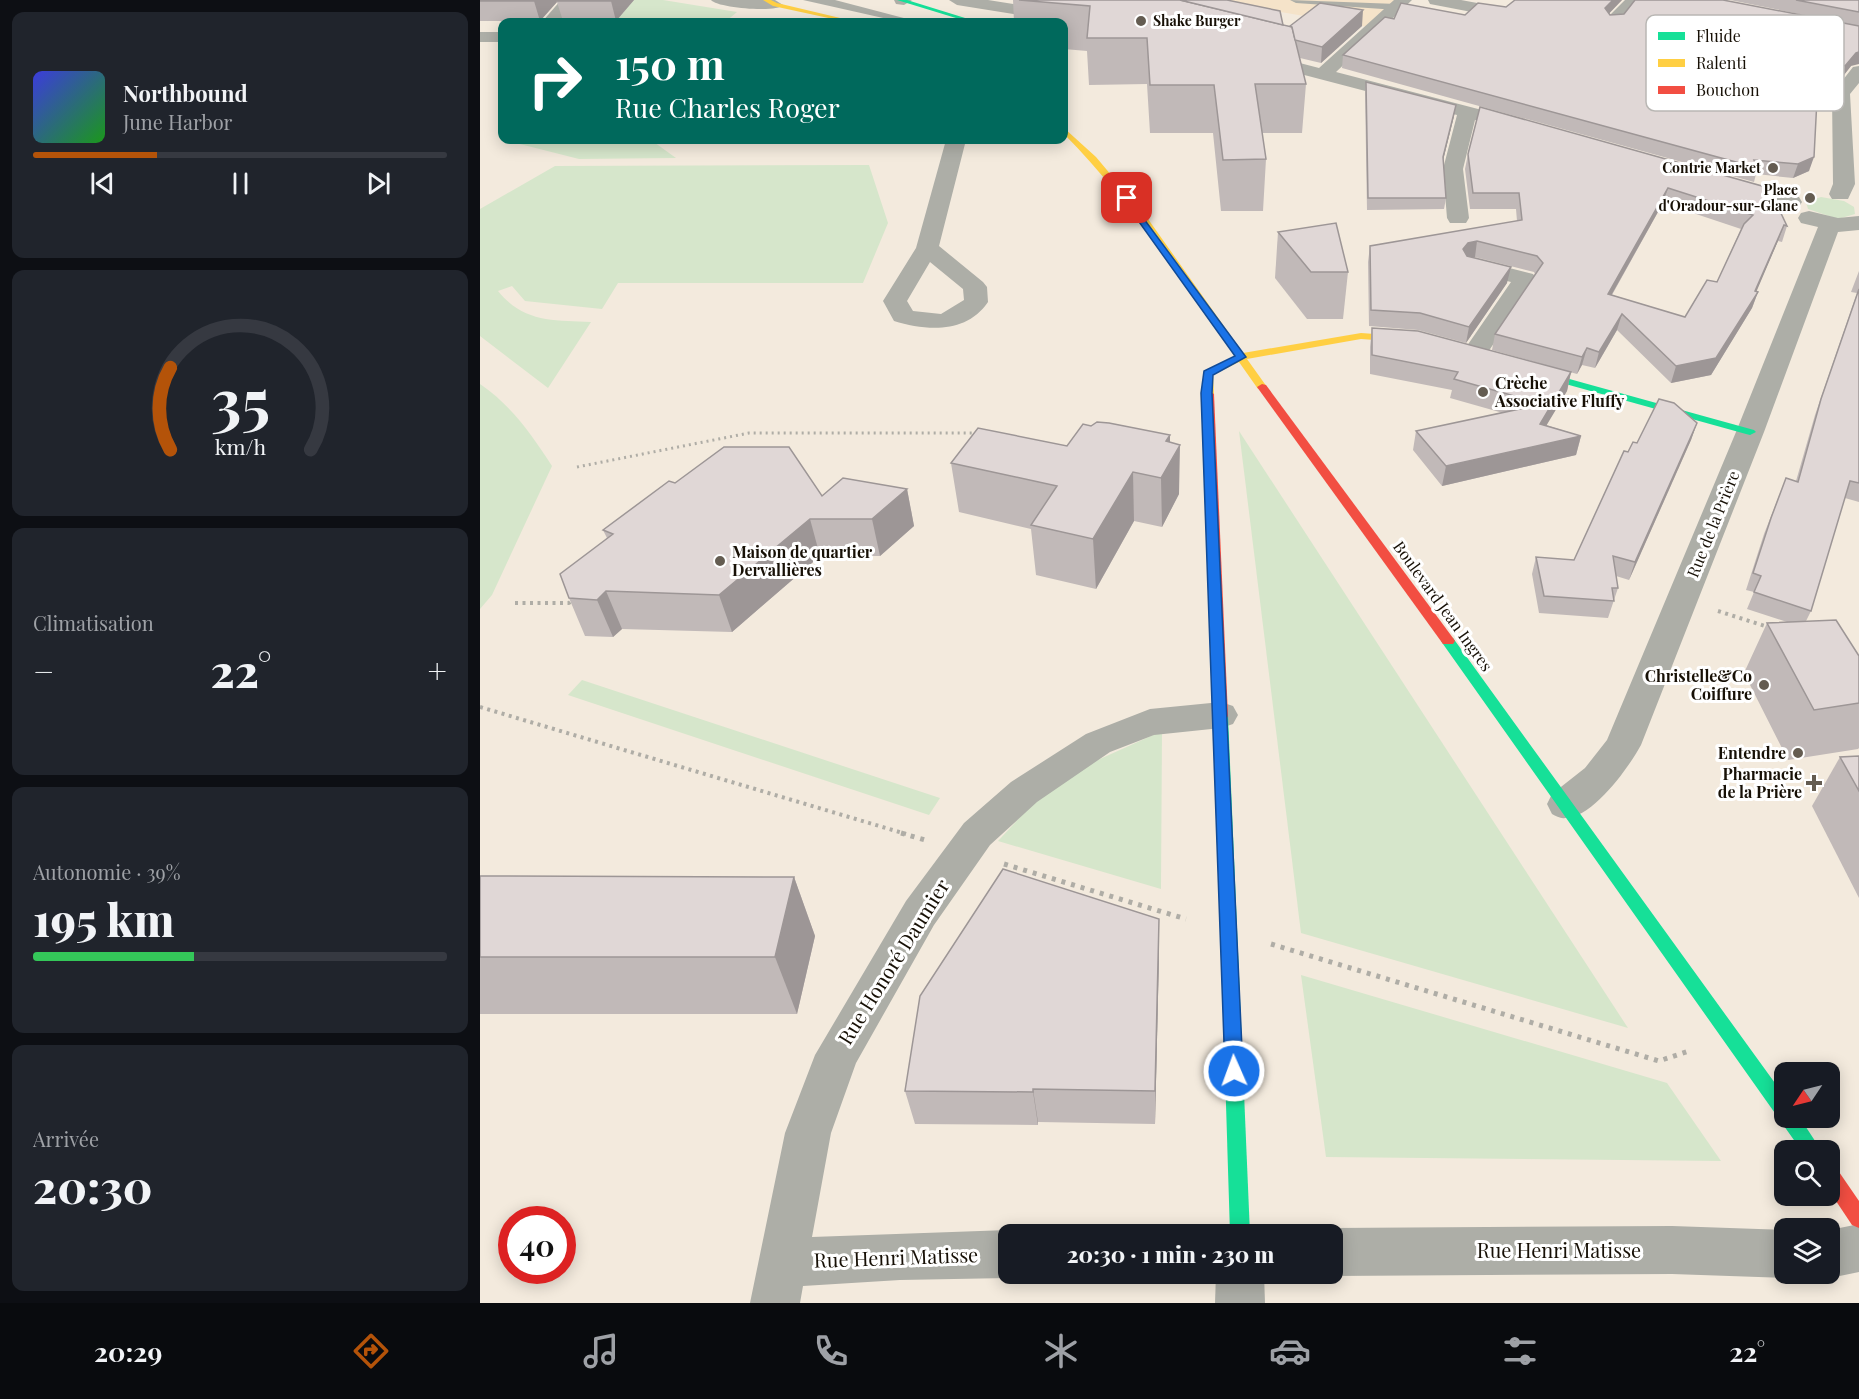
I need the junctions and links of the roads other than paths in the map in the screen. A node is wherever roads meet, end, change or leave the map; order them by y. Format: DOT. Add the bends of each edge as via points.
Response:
graph roads {
  1 [pos="570,0"];
  2 [pos="719,0"];
  3 [pos="809,0"];
  4 [pos="825,0"];
  5 [pos="902,0"];
  6 [pos="957,0"];
  7 [pos="1296,0"];
  8 [pos="1436,0"];
  9 [pos="1634,0"];
  10 [pos="771,2"];
  11 [pos="1401,3"];
  12 [pos="1482,9"];
  13 [pos="1038,14"];
  14 [pos="554,18"];
  15 [pos="837,18"];
  16 [pos="897,18"];
  17 [pos="965,18"];
  18 [pos="1010,18"];
  19 [pos="1067,18"];
  20 [pos="1068,18"];
  21 [pos="1074,19"];
  22 [pos="1613,21"];
  23 [pos="480,37"];
  24 [pos="498,37"];
  25 [pos="1238,52"];
  26 [pos="1859,71"];
  27 [pos="1324,73"];
  28 [pos="1844,90"];
  29 [pos="1468,111"];
  30 [pos="1839,111"];
  31 [pos="1536,131"];
  32 [pos="1068,134"];
  33 [pos="955,144"];
  34 [pos="1705,179"];
  35 [pos="1832,193"];
  36 [pos="1458,218"];
  37 [pos="1859,223"];
  38 [pos="1830,224"];
  39 [pos="927,248"];
  40 [pos="1474,266"];
  41 [pos="1428,343"];
  42 [pos="1473,356"];
  43 [pos="1241,357"];
  44 [pos="1507,365"];
  45 [pos="1750,432"];
  46 [pos="1221,715"];
  47 [pos="1565,804"];
  48 [pos="1774,1096"];
  49 [pos="1840,1190"];
  50 [pos="1859,1218"];
  51 [pos="1240,1224"];
  52 [pos="1859,1248"];
  53 [pos="1343,1252"];
  54 [pos="1840,1252"];
  55 [pos="998,1254"];
  56 [pos="1774,1254"];
  57 [pos="780,1283"];
  58 [pos="1240,1284"];
  59 [pos="1240,1303"];
  1 -- 14 [label="street"];
  2 -- 10 [label="street"];
  3 -- 4 [label="lane"];
  4 -- 16 [label="lane"];
  5 -- 17 [label="main road"];
  6 -- 13 [label="street"];
  7 -- 11 [label="lane"];
  8 -- 12 [label="street"];
  9 -- 22 [label="street"];
  10 -- 15 [label="main road"];
  11 -- 27 [label="street"];
  13 -- 18 [label="street"];
  13 -- 19 [label="street"];
  20 -- 21 [label="street"];
  23 -- 24 [label="street"];
  25 -- 27 [label="street"];
  26 -- 28 [label="street"];
  27 -- 29 [label="street"];
  29 -- 31 [label="street"];
  29 -- 36 [label="street" via="1453,169"];
  30 -- 35 [label="street"];
  32 -- 43 [label="main road, Boulevard Jean Ingres" via="1097,162 1141,217"];
  33 -- 39 [label="street"];
  34 -- 35 [label="street"];
  35 -- 38 [label="street" via="1795,210"];
  37 -- 38 [label="street"];
  38 -- 45 [label="street, Rue de la Prière"];
  40 -- 42 [label="street" via="1525,279"];
  41 -- 43 [label="main road" via="1361,336"];
  43 -- 46 [label="main road" via="1208,374 1207,383"];
  43 -- 47 [label="main road, Boulevard Jean Ingres"];
  44 -- 45 [label="main road"];
  45 -- 47 [label="street, Rue de la Prière" via="1623,745 1606,772"];
  46 -- 51 [label="main road"];
  46 -- 57 [label="street, Rue Honoré Daumier" via="1150,722 1098,743 1007,805 977,834 920,913 837,1055 808,1133"];
  47 -- 48 [label="main road, Boulevard Jean Ingres"];
  49 -- 50 [label="main road"];
  52 -- 54 [label="street"];
  53 -- 56 [label="street, Rue Henri Matisse" via="1672,1250"];
  55 -- 57 [label="street, Rue Henri Matisse" via="900,1256"];
  58 -- 59 [label="street"];
}
